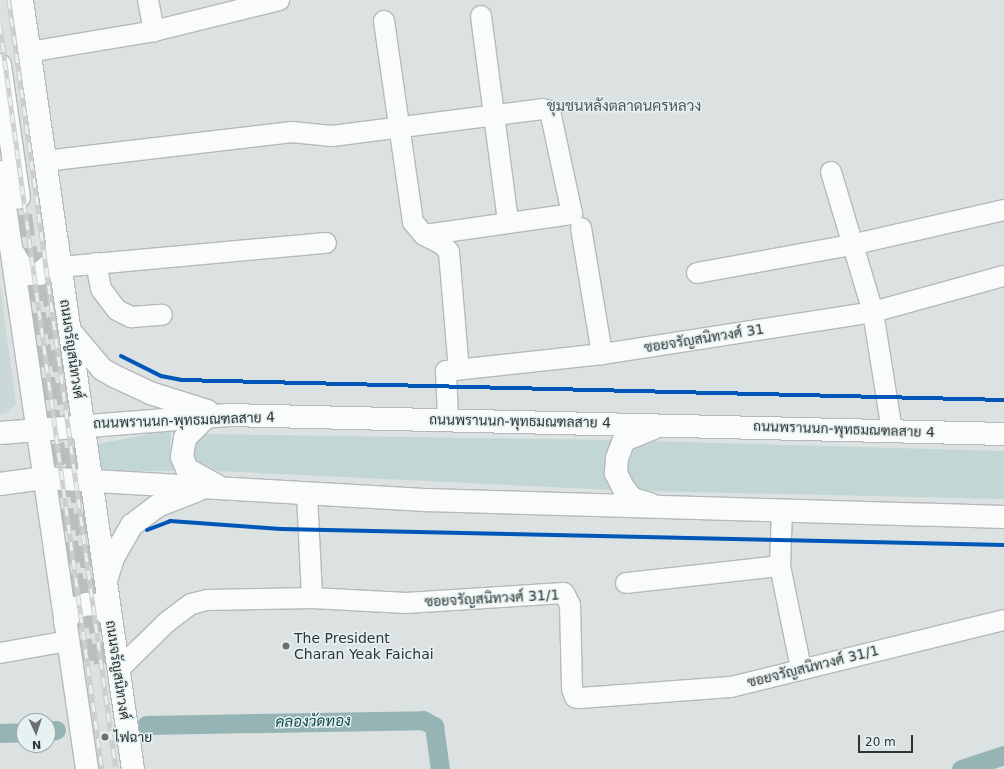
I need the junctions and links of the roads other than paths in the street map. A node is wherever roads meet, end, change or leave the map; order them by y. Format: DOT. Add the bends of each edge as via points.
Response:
graph roads {
  1 [pos="12,0"];
  2 [pos="22,0"];
  3 [pos="148,0"];
  4 [pos="279,0"];
  5 [pos="481,16"];
  6 [pos="384,21"];
  7 [pos="154,31"];
  8 [pos="29,52"];
  9 [pos="0,65"];
  10 [pos="495,114"];
  11 [pos="400,128"];
  12 [pos="45,161"];
  13 [pos="0,172"];
  14 [pos="830,172"];
  15 [pos="1004,210"];
  16 [pos="508,222"];
  17 [pos="580,228"];
  18 [pos="424,235"];
  19 [pos="326,243"];
  20 [pos="58,244"];
  21 [pos="851,245"];
  22 [pos="7,255"];
  23 [pos="96,263"];
  24 [pos="61,267"];
  25 [pos="697,273"];
  26 [pos="1004,276"];
  27 [pos="873,312"];
  28 [pos="162,315"];
  29 [pos="69,331"];
  30 [pos="602,354"];
  31 [pos="459,370"];
  32 [pos="215,416"];
  33 [pos="448,419"];
  34 [pos="83,424"];
  35 [pos="666,425"];
  36 [pos="36,427"];
  37 [pos="892,431"];
  38 [pos="0,433"];
  39 [pos="1004,434"];
  40 [pos="43,478"];
  41 [pos="91,480"];
  42 [pos="0,484"];
  43 [pos="215,488"];
  44 [pos="307,494"];
  45 [pos="658,507"];
  46 [pos="782,511"];
  47 [pos="1004,517"];
  48 [pos="780,566"];
  49 [pos="106,582"];
  50 [pos="626,582"];
  51 [pos="312,598"];
  52 [pos="111,617"];
  53 [pos="1004,620"];
  54 [pos="67,632"];
  55 [pos="0,652"];
  56 [pos="103,666"];
  57 [pos="802,668"];
  58 [pos="86,769"];
  59 [pos="99,769"];
  60 [pos="120,769"];
  61 [pos="133,769"];
  1 -- 9 [label="main road" via="32,214"];
  2 -- 8 [label="main road, ถนนจรัญสนิทวงศ์"];
  3 -- 7 [label="street"];
  4 -- 7 [label="street"];
  5 -- 10 [label="street"];
  6 -- 11 [label="street"];
  7 -- 8 [label="street"];
  8 -- 12 [label="main road, ถนนจรัญสนิทวงศ์"];
  10 -- 11 [label="street"];
  10 -- 16 [label="street"];
  10 -- 16 [label="street" via="550,111 572,214"];
  11 -- 12 [label="street" via="332,136 292,132"];
  11 -- 18 [label="street" via="412,216"];
  12 -- 20 [label="main road, ถนนจรัญสนิทวงศ์"];
  13 -- 22 [label="main road"];
  14 -- 21 [label="street"];
  15 -- 21 [label="street"];
  16 -- 18 [label="street"];
  17 -- 30 [label="street"];
  18 -- 31 [label="street" via="442,244 449,252"];
  19 -- 23 [label="street"];
  20 -- 22 [label="main road" via="51,264 34,275 21,269"];
  20 -- 24 [label="main road, ถนนจรัญสนิทวงศ์"];
  21 -- 25 [label="street"];
  21 -- 27 [label="street"];
  22 -- 36 [label="main road"];
  23 -- 24 [label="street"];
  23 -- 28 [label="street" via="101,289 117,310 131,317"];
  24 -- 29 [label="main road, ถนนจรัญสนิทวงศ์"];
  26 -- 27 [label="street, ซอยจรัญสนิทวงศ์ 31"];
  27 -- 30 [label="street, ซอยจรัญสนิทวงศ์ 31"];
  27 -- 37 [label="street"];
  29 -- 32 [label="main road" via="102,369 129,385"];
  29 -- 34 [label="main road, ถนนจรัญสนิทวงศ์"];
  30 -- 31 [label="street, ซอยจรัญสนิทวงศ์ 31"];
  31 -- 33 [label="street, ซอยจรัญสนิทวงศ์ 31" via="446,371"];
  32 -- 33 [label="main road, ถนนพรานนก-พุทธมณฑลสาย 4"];
  32 -- 34 [label="main road, ถนนพรานนก-พุทธมณฑลสาย 4"];
  32 -- 43 [label="main road" via="185,438 182,457 193,473"];
  33 -- 35 [label="main road, ถนนพรานนก-พุทธมณฑลสาย 4"];
  34 -- 36 [label="main road, ถนนพรานนก-พุทธมณฑลสาย 4"];
  34 -- 41 [label="main road, ถนนจรัญสนิทวงศ์"];
  35 -- 37 [label="main road, ถนนพรานนก-พุทธมณฑลสาย 4"];
  35 -- 45 [label="main road" via="634,433 624,440 617,458 616,473 632,499"];
  36 -- 38 [label="main road, ถนนพรานนก-พุทธมณฑลสาย 4"];
  36 -- 40 [label="main road"];
  37 -- 39 [label="main road, ถนนพรานนก-พุทธมณฑลสาย 4"];
  40 -- 41 [label="main road"];
  40 -- 42 [label="main road"];
  40 -- 54 [label="main road"];
  41 -- 43 [label="main road"];
  41 -- 49 [label="main road, ถนนจรัญสนิทวงศ์"];
  43 -- 44 [label="main road"];
  43 -- 49 [label="main road" via="157,506 132,525 114,556"];
  44 -- 45 [label="main road"];
  44 -- 51 [label="street"];
  45 -- 46 [label="main road"];
  46 -- 47 [label="main road"];
  46 -- 48 [label="street"];
  48 -- 50 [label="street"];
  48 -- 57 [label="street"];
  49 -- 52 [label="main road, ถนนจรัญสนิทวงศ์"];
  51 -- 56 [label="street, ซอยจรัญสนิทวงศ์ 31/1" via="207,600 191,604"];
  51 -- 57 [label="street, ซอยจรัญสนิทวงศ์ 31/1" via="406,603 564,593 570,605 572,689 575,697 580,698 731,687"];
  52 -- 54 [label="main road" via="97,605 87,604 73,609"];
  52 -- 56 [label="main road, ถนนจรัญสนิทวงศ์"];
  53 -- 57 [label="street, ซอยจรัญสนิทวงศ์ 31/1"];
  54 -- 55 [label="street"];
  54 -- 58 [label="main road"];
  56 -- 59 [label="main road, ถนนจรัญสนิทวงศ์"];
  56 -- 60 [label="main road, ถนนจรัญสนิทวงศ์"];
  56 -- 61 [label="main road, ถนนจรัญสนิทวงศ์"];
}
